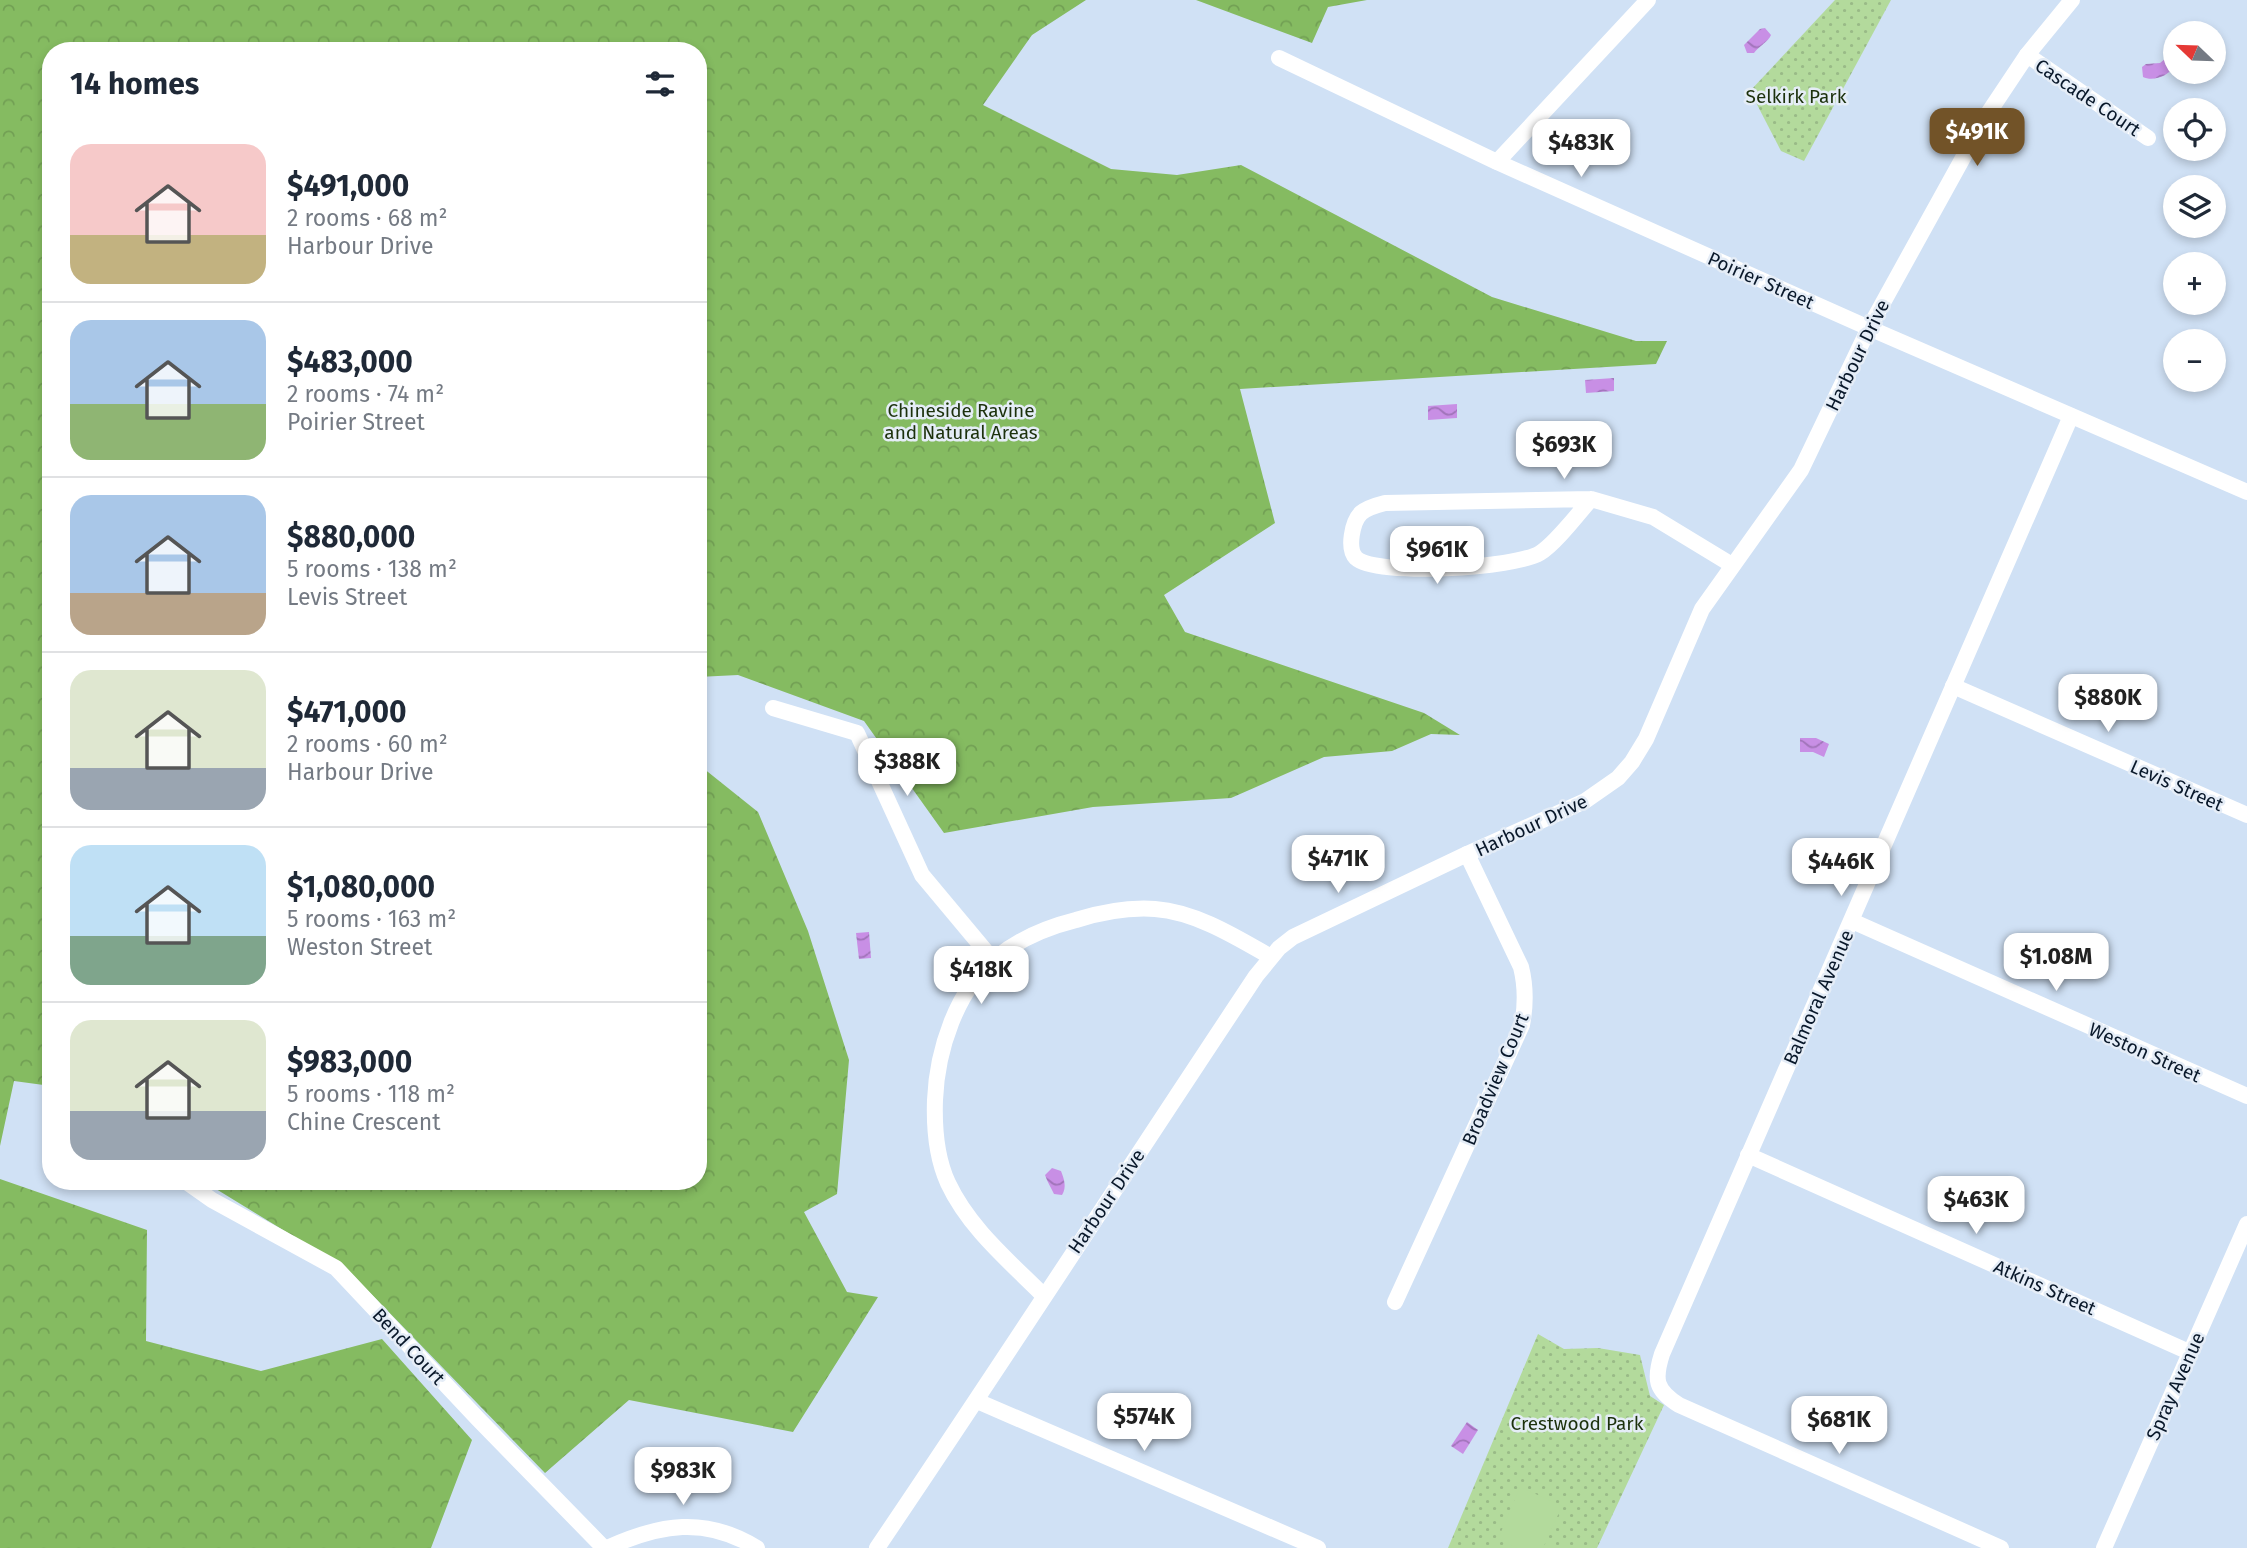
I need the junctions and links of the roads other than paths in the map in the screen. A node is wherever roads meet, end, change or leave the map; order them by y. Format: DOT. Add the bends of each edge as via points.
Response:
graph roads {
  1 [pos="1648,0"];
  2 [pos="2072,0"];
  3 [pos="2027,55"];
  4 [pos="1279,58"];
  5 [pos="2148,138"];
  6 [pos="1497,162"];
  7 [pos="1869,328"];
  8 [pos="2071,416"];
  9 [pos="2247,492"];
  10 [pos="1591,499"];
  11 [pos="1732,565"];
  12 [pos="1953,686"];
  13 [pos="773,708"];
  14 [pos="2247,816"];
  15 [pos="1466,854"];
  16 [pos="1852,920"];
  17 [pos="1271,957"];
  18 [pos="993,960"];
  19 [pos="2247,1096"];
  20 [pos="1748,1155"];
  21 [pos="198,1190"];
  22 [pos="2245,1233"];
  23 [pos="1043,1295"];
  24 [pos="1395,1302"];
  25 [pos="2189,1352"];
  26 [pos="976,1401"];
  27 [pos="1294,1543"];
  28 [pos="606,1548"];
  29 [pos="757,1548"];
  30 [pos="877,1548"];
  31 [pos="1318,1548"];
  32 [pos="2001,1548"];
  33 [pos="2104,1548"];
  1 -- 6 [label="street"];
  2 -- 3 [label="street, Harbour Drive"];
  3 -- 5 [label="street, Cascade Court"];
  3 -- 7 [label="street, Harbour Drive" via="1984,118"];
  4 -- 6 [label="street, Poirier Street"];
  6 -- 7 [label="street, Poirier Street"];
  7 -- 8 [label="street, Poirier Street"];
  7 -- 11 [label="street, Harbour Drive" via="1801,470"];
  8 -- 9 [label="street, Poirier Street"];
  8 -- 12 [label="street, Balmoral Avenue"];
  10 -- 10 [label="street" via="1385,503 1360,514 1354,522 1352,550 1365,563 1385,567 1513,563 1541,553"];
  10 -- 11 [label="street" via="1653,517"];
  11 -- 15 [label="street, Harbour Drive" via="1694,624 1646,739 1618,778 1585,802"];
  12 -- 14 [label="street, Levis Street"];
  12 -- 16 [label="street, Balmoral Avenue"];
  13 -- 18 [label="street" via="857,733 922,875"];
  15 -- 17 [label="street, Harbour Drive" via="1293,937"];
  15 -- 24 [label="street, Broadview Court" via="1521,967 1526,1006 1522,1025"];
  16 -- 19 [label="street, Weston Street"];
  16 -- 20 [label="street, Balmoral Avenue"];
  17 -- 18 [label="street" via="1188,916 1139,909 1058,924 1011,946"];
  17 -- 23 [label="street, Harbour Drive"];
  18 -- 23 [label="street" via="967,993 950,1027 936,1079 935,1130 947,1181 965,1213"];
  20 -- 25 [label="street, Atkins Street"];
  20 -- 32 [label="street, Balmoral Avenue" via="1662,1354 1657,1370 1659,1388 1679,1405"];
  21 -- 28 [label="street, Bend Court" via="336,1268"];
  22 -- 25 [label="street, Spray Avenue"];
  23 -- 26 [label="street, Harbour Drive"];
  25 -- 33 [label="street, Spray Avenue"];
  26 -- 27 [label="street"];
  26 -- 30 [label="street, Harbour Drive"];
  27 -- 31 [label="street"];
  28 -- 29 [label="street" via="657,1530 691,1525 732,1535"];
}
